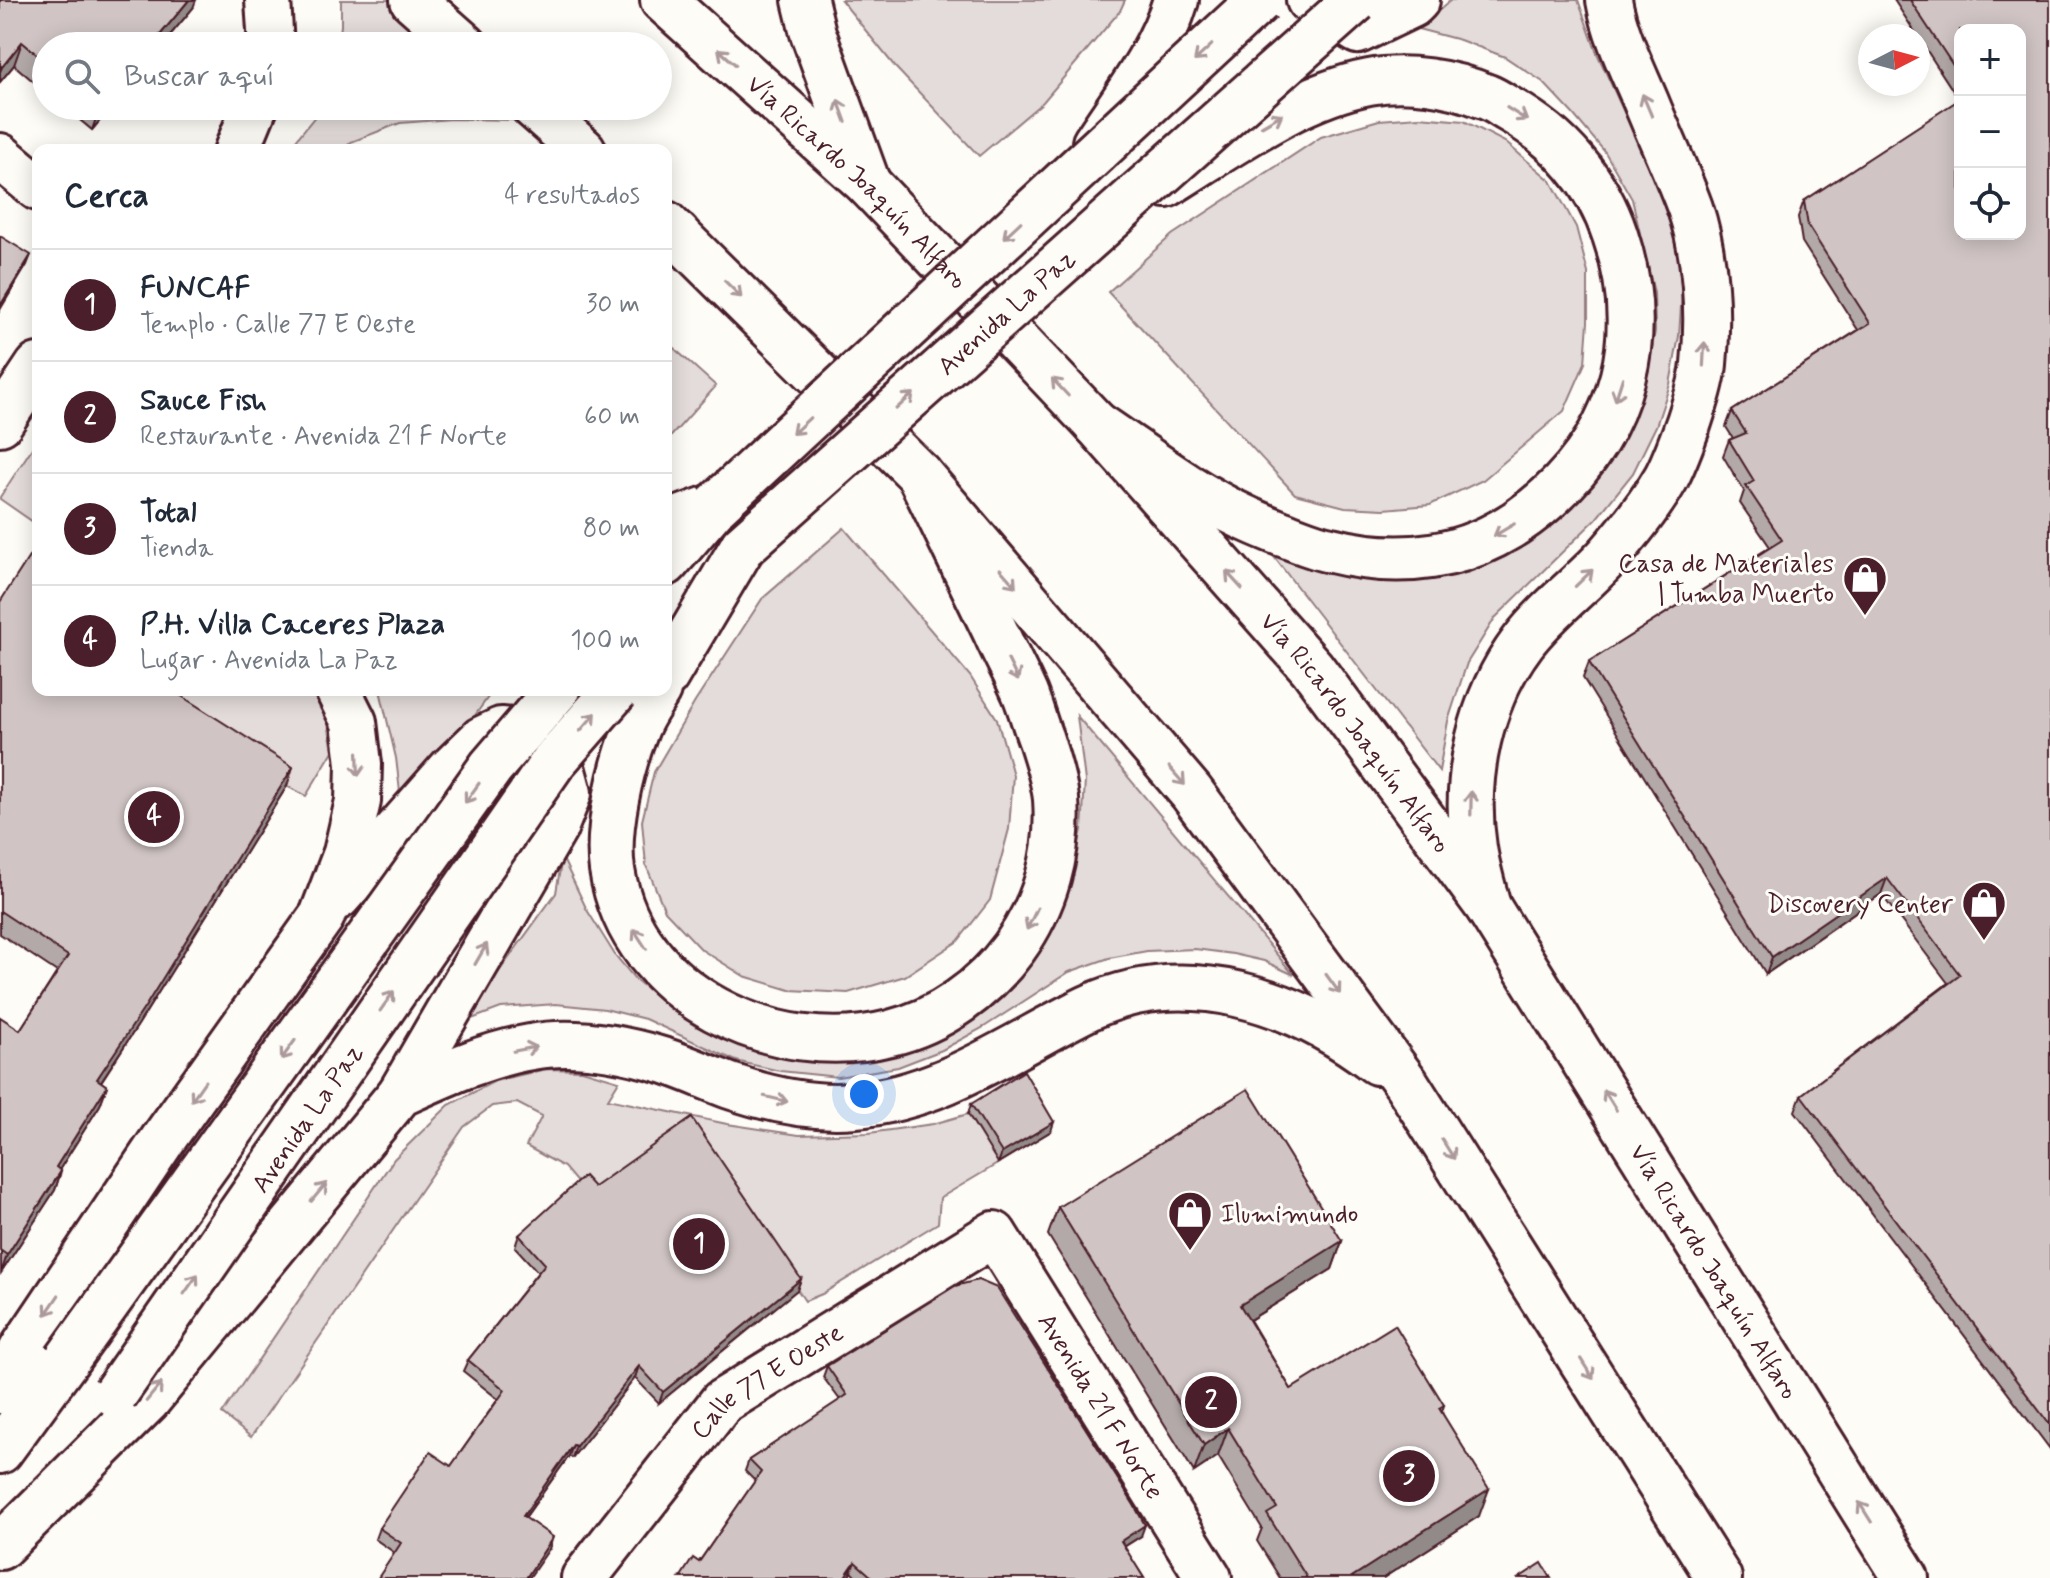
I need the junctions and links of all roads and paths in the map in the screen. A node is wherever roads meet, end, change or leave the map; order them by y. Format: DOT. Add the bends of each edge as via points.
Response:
graph roads {
  1 [pos="268,0"];
  2 [pos="413,0"];
  3 [pos="663,0"];
  4 [pos="805,0"];
  5 [pos="1176,0"];
  6 [pos="1260,0"];
  7 [pos="1309,0"];
  8 [pos="1356,0"];
  9 [pos="1417,0"];
  10 [pos="1609,0"];
  11 [pos="270,32"];
  12 [pos="449,32"];
  13 [pos="249,120"];
  14 [pos="549,120"];
  15 [pos="239,144"];
  16 [pos="576,144"];
  17 [pos="0,156"];
  18 [pos="1076,171"];
  19 [pos="32,183"];
  20 [pos="868,184"];
  21 [pos="1110,219"];
  22 [pos="672,230"];
  23 [pos="32,375"];
  24 [pos="0,423"];
  25 [pos="1096,424"];
  26 [pos="919,474"];
  27 [pos="715,506"];
  28 [pos="672,522"];
  29 [pos="743,546"];
  30 [pos="672,556"];
  31 [pos="672,626"];
  32 [pos="672,666"];
  33 [pos="341,696"];
  34 [pos="552,696"];
  35 [pos="611,696"];
  36 [pos="654,696"];
  37 [pos="1488,907"];
  38 [pos="322,916"];
  39 [pos="1406,1083"];
  40 [pos="400,1094"];
  41 [pos="994,1234"];
  42 [pos="11,1341"];
  43 [pos="0,1391"];
  44 [pos="0,1451"];
  45 [pos="0,1547"];
  46 [pos="584,1578"];
  47 [pos="1209,1578"];
  48 [pos="1719,1578"];
  49 [pos="1906,1578"];
  1 -- 11 [label="main road"];
  2 -- 12 [label="main road"];
  20 -- 3 [label="main road, Vía Ricardo Joaquín Alfaro, one-way"];
  20 -- 4 [label="main road, one-way"];
  5 -- 18 [label="main road, bridge" via="1151,58"];
  6 -- 18 [label="main road, Avenida La Paz, one-way, bridge"];
  7 -- 9 [label="main road" via="1358,31"];
  8 -- 21 [label="main road, Avenida La Paz, bridge"];
  37 -- 10 [label="main road, one-way" via="1474,851 1471,790 1489,707 1524,641 1607,557 1665,478 1697,399 1704,365 1704,278 1690,210"];
  13 -- 15 [label="main road"];
  14 -- 16 [label="main road"];
  17 -- 19 [label="main road"];
  18 -- 27 [label="main road, Avenida La Paz, one-way, bridge"];
  25 -- 20 [label="main road, Vía Ricardo Joaquín Alfaro, one-way"];
  21 -- 25 [label="main road, one-way, bridge" via="1280,115 1329,94 1369,82 1453,86 1510,110 1556,141 1584,173 1608,213 1622,254 1631,331 1610,416 1593,449 1565,482 1531,514 1491,538 1431,556 1394,558 1329,550 1243,517"];
  29 -- 21 [label="main road, Avenida La Paz, one-way, bridge"];
  22 -- 26 [label="main road, one-way"];
  23 -- 24 [label="main road"];
  37 -- 25 [label="main road, Vía Ricardo Joaquín Alfaro, one-way" via="1312,668"];
  26 -- 36 [label="main road, one-way" via="1025,696 1056,799 1052,869 1040,902 1025,932 989,978 923,1023 859,1039 803,1039 748,1024 693,996 657,964 637,936 612,870 616,799 625,760"];
  26 -- 39 [label="main road, one-way" via="1191,792"];
  27 -- 28 [label="main road"];
  27 -- 30 [label="main road, Avenida La Paz"];
  29 -- 31 [label="main road, Avenida La Paz"];
  29 -- 32 [label="main road"];
  33 -- 38 [label="main road, one-way" via="354,722 358,801 346,853"];
  34 -- 44 [label="main road, Avenida La Paz, one-way, bridge" via="491,767"];
  45 -- 35 [label="main road, Avenida La Paz, one-way, bridge" via="115,1394 554,761"];
  49 -- 37 [label="main road, Vía Ricardo Joaquín Alfaro, one-way"];
  40 -- 38 [label="main road, one-way" via="555,828 569,793 563,771 522,732 501,730 482,739"];
  38 -- 42 [label="main road, one-way"];
  40 -- 39 [label="main road, one-way" via="498,1054 579,1045 663,1060 774,1100 818,1107 856,1105 932,1088 1115,997 1187,987 1221,990 1290,1011 1356,1046"];
  39 -- 48 [label="main road, one-way"];
  45 -- 40 [label="main road, one-way" via="147,1401"];
  41 -- 46 [label="main road, Calle 77 E Oeste" via="722,1402"];
  41 -- 47 [label="main road, Avenida 21 F Norte"];
  42 -- 43 [label="main road"];
}
